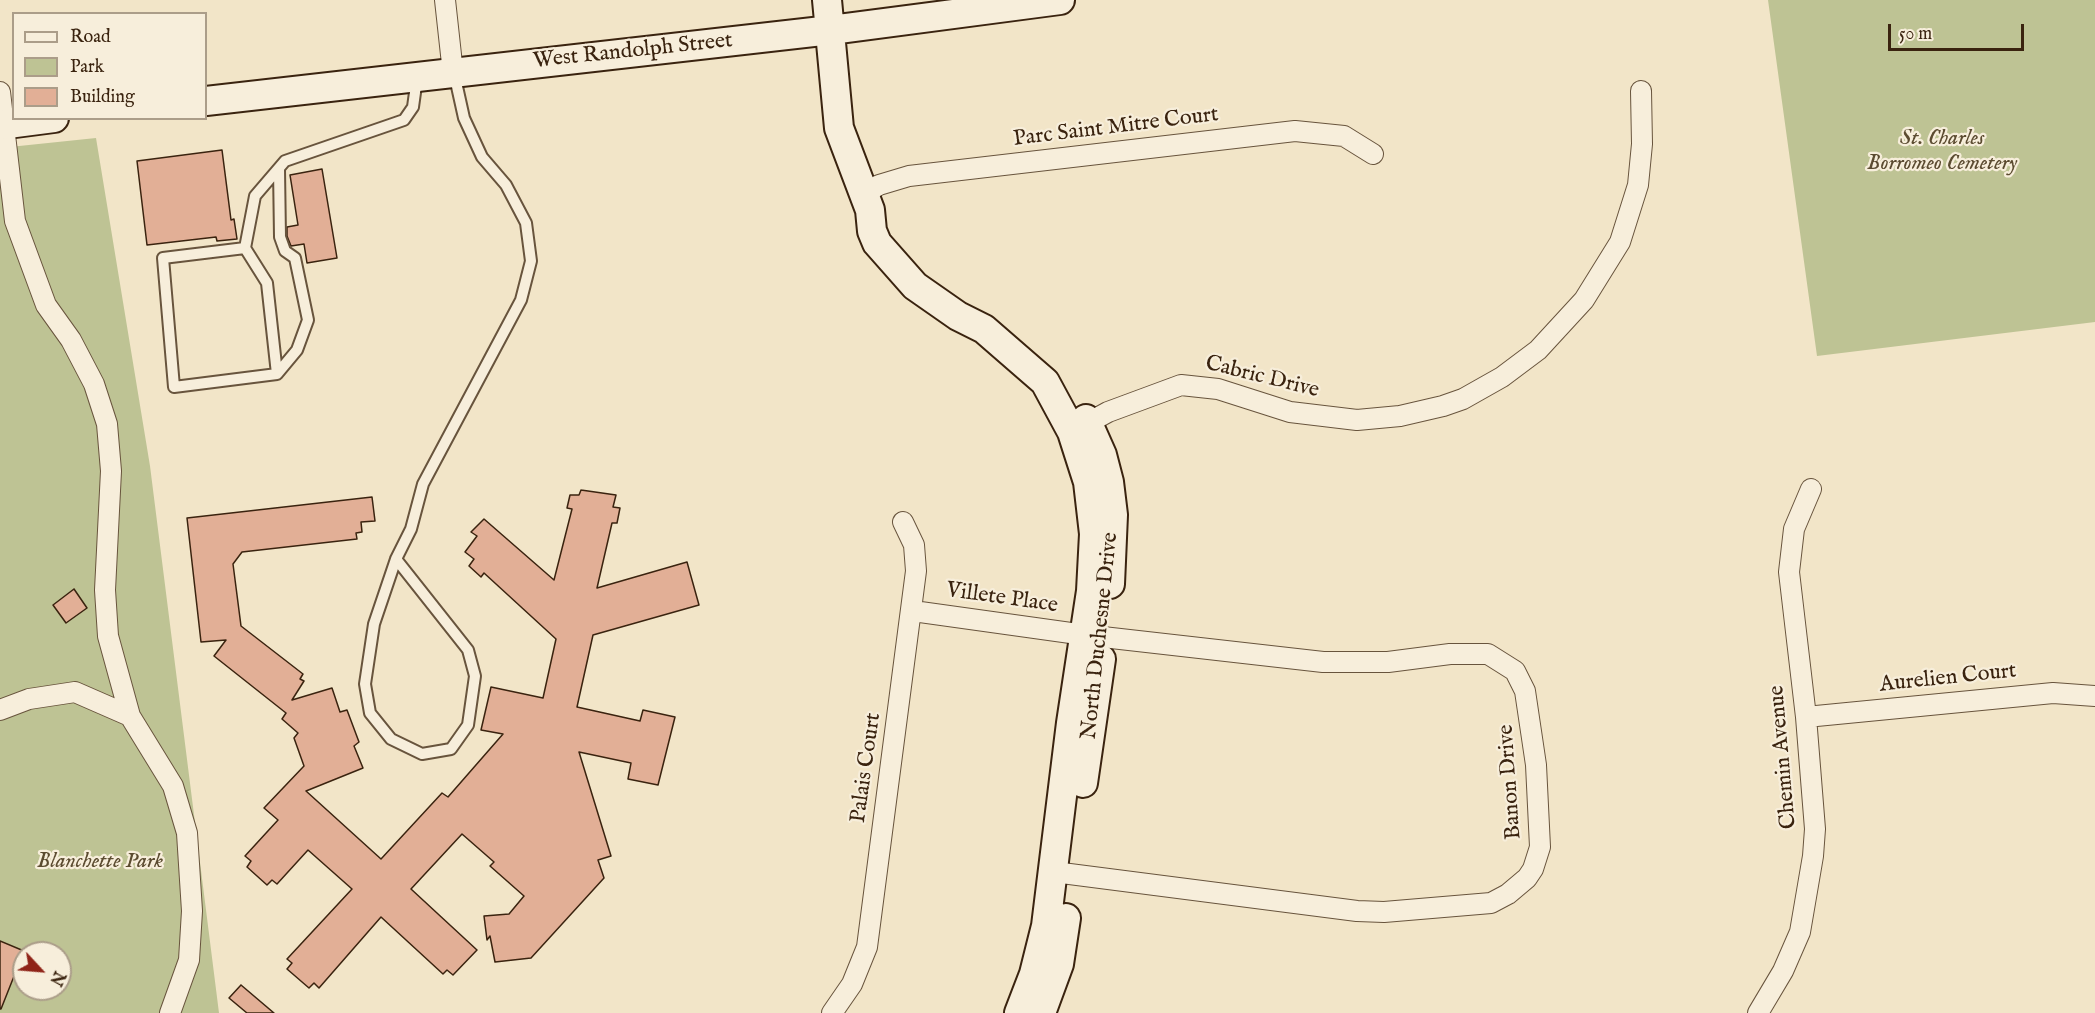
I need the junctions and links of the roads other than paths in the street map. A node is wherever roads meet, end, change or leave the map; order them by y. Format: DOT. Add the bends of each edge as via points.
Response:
graph roads {
  1 [pos="445,0"];
  2 [pos="826,0"];
  3 [pos="1060,0"];
  4 [pos="831,30"];
  5 [pos="453,73"];
  6 [pos="417,77"];
  7 [pos="1641,91"];
  8 [pos="0,92"];
  9 [pos="207,101"];
  10 [pos="37,120"];
  11 [pos="2,124"];
  12 [pos="1373,154"];
  13 [pos="279,169"];
  14 [pos="866,202"];
  15 [pos="244,248"];
  16 [pos="277,374"];
  17 [pos="1080,427"];
  18 [pos="1811,489"];
  19 [pos="903,522"];
  20 [pos="396,559"];
  21 [pos="913,611"];
  22 [pos="1094,636"];
  23 [pos="2095,696"];
  24 [pos="0,710"];
  25 [pos="130,717"];
  26 [pos="1806,717"];
  27 [pos="1063,873"];
  28 [pos="170,1013"];
  29 [pos="832,1013"];
  30 [pos="1019,1013"];
  31 [pos="1041,1013"];
  32 [pos="1758,1013"];
  1 -- 5 [label="street"];
  2 -- 4 [label="street, North Duchesne Drive"];
  3 -- 4 [label="street, West Randolph Street"];
  4 -- 5 [label="street, West Randolph Street"];
  4 -- 14 [label="street, North Duchesne Drive" via="839,128"];
  5 -- 6 [label="street, West Randolph Street"];
  5 -- 20 [label="lane" via="465,118 482,157 507,186 526,223 531,261 521,300 423,484 411,528"];
  6 -- 9 [label="street, West Randolph Street"];
  6 -- 13 [label="lane" via="413,107 404,120 285,161"];
  7 -- 17 [label="street, Cabric Drive" via="1638,184 1620,242 1584,300 1538,350 1502,377 1443,406 1378,420 1290,412 1218,389 1181,385 1151,394"];
  8 -- 11 [label="street"];
  10 -- 11 [label="street"];
  11 -- 25 [label="street" via="15,221 46,305 71,340 94,384 107,424 111,471 105,590 108,636"];
  12 -- 14 [label="street, Parc Saint Mitre Court" via="1344,136 1295,132 909,176 879,185"];
  13 -- 15 [label="lane" via="255,196"];
  13 -- 16 [label="lane" via="280,237 285,251 295,258 308,320 297,350"];
  14 -- 17 [label="street, North Duchesne Drive" via="877,243 902,272 934,301 984,329 1026,363"];
  15 -- 16 [label="lane" via="267,283"];
  15 -- 16 [label="lane" via="163,258 174,387"];
  17 -- 22 [label="street, North Duchesne Drive" via="1092,509"];
  18 -- 26 [label="street, Chemin Avenue" via="1794,529 1789,572"];
  19 -- 21 [label="street, Palais Court" via="914,545"];
  20 -- 20 [label="lane" via="374,624 365,684 370,713 391,739 422,754 451,749 468,725 475,676 468,650"];
  21 -- 22 [label="street, Villete Place"];
  21 -- 29 [label="street, Palais Court" via="867,947 852,984"];
  22 -- 27 [label="street, North Duchesne Drive"];
  22 -- 27 [label="street, Banon Drive" via="1323,662 1388,662 1464,653 1488,654 1499,659 1520,679 1529,705 1540,847 1527,878 1491,903 1384,912 1331,909"];
  23 -- 26 [label="street, Aurelien Court" via="2053,693"];
  24 -- 25 [label="street" via="41,696 75,692"];
  25 -- 28 [label="street" via="173,786 187,833 192,911 189,960"];
  26 -- 32 [label="street, Chemin Avenue" via="1815,829 1805,909 1792,953"];
  27 -- 30 [label="street, North Duchesne Drive"];
  27 -- 31 [label="street, North Duchesne Drive" via="1059,964"];
}
